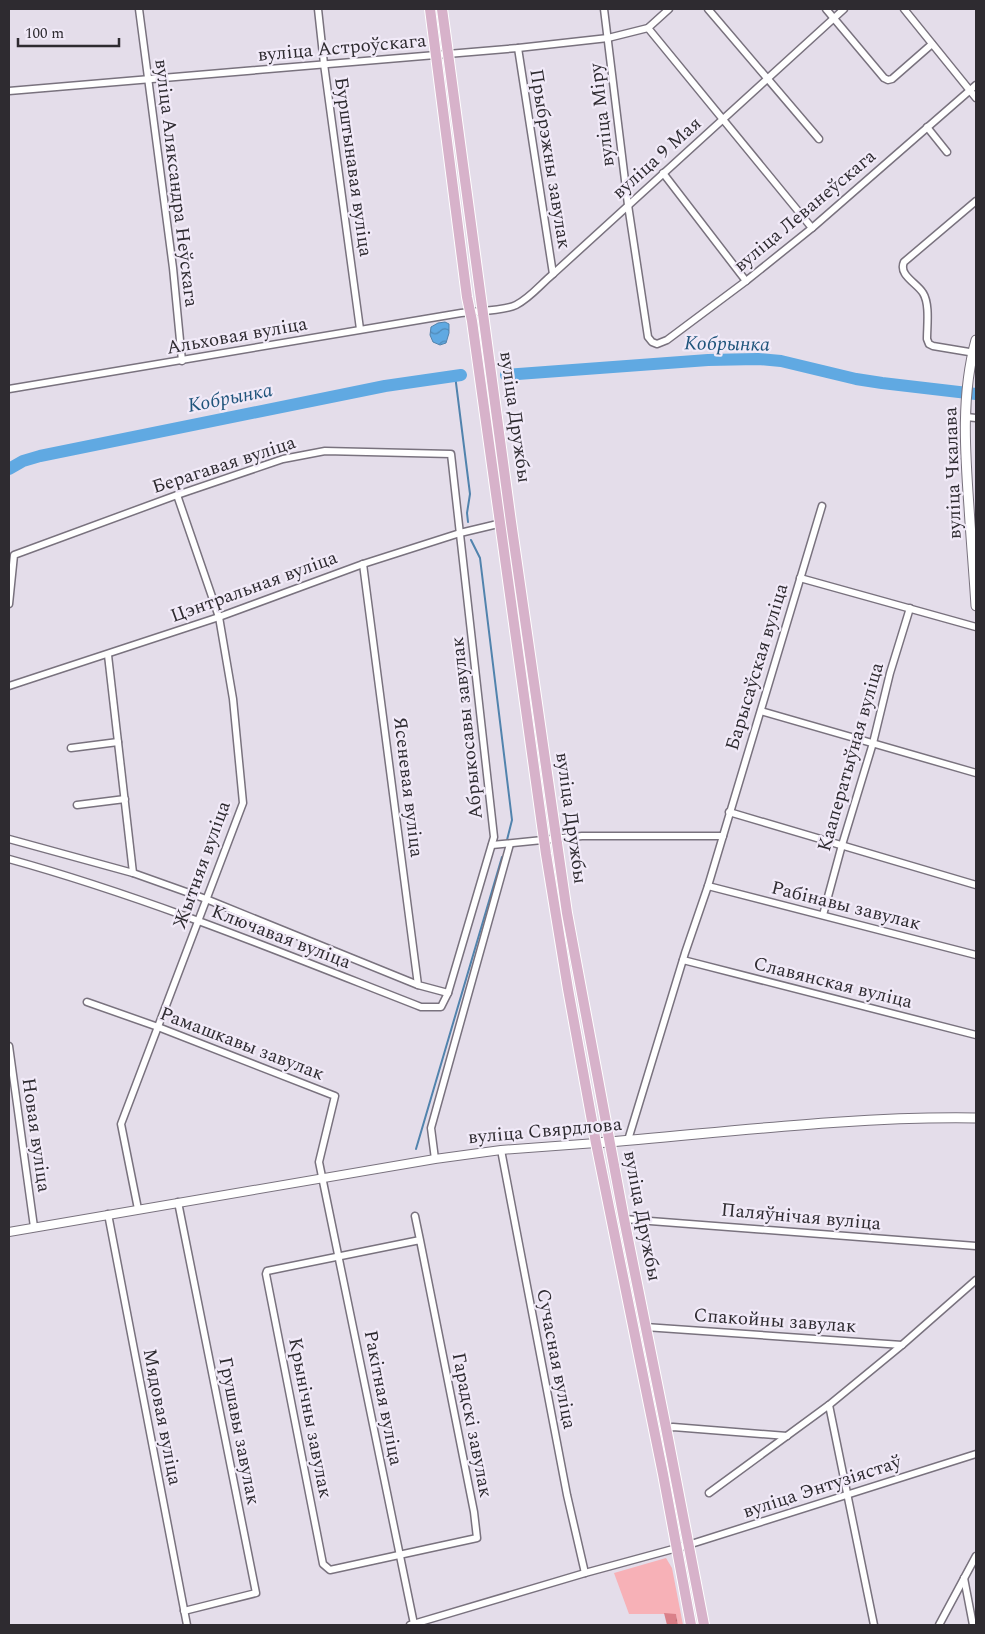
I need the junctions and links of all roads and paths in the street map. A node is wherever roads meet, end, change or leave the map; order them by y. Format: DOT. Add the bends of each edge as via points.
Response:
graph roads {
  1 [pos="140,9"];
  2 [pos="318,9"];
  3 [pos="430,9"];
  4 [pos="434,9"];
  5 [pos="442,9"];
  6 [pos="604,9"];
  7 [pos="669,9"];
  8 [pos="708,9"];
  9 [pos="826,9"];
  10 [pos="844,9"];
  11 [pos="904,9"];
  12 [pos="833,18"];
  13 [pos="648,28"];
  14 [pos="608,38"];
  15 [pos="932,44"];
  16 [pos="518,48"];
  17 [pos="448,54"];
  18 [pos="436,55"];
  19 [pos="324,64"];
  20 [pos="768,78"];
  21 [pos="148,79"];
  22 [pos="976,85"];
  23 [pos="9,91"];
  24 [pos="970,91"];
  25 [pos="976,98"];
  26 [pos="722,119"];
  27 [pos="928,127"];
  28 [pos="458,130"];
  29 [pos="819,139"];
  30 [pos="947,152"];
  31 [pos="663,173"];
  32 [pos="976,201"];
  33 [pos="628,205"];
  34 [pos="812,228"];
  35 [pos="460,235"];
  36 [pos="553,274"];
  37 [pos="746,281"];
  38 [pos="482,310"];
  39 [pos="470,312"];
  40 [pos="360,329"];
  41 [pos="648,337"];
  42 [pos="976,340"];
  43 [pos="974,353"];
  44 [pos="182,361"];
  45 [pos="491,378"];
  46 [pos="9,389"];
  47 [pos="966,417"];
  48 [pos="976,418"];
  49 [pos="451,454"];
  50 [pos="177,494"];
  51 [pos="822,506"];
  52 [pos="511,522"];
  53 [pos="499,524"];
  54 [pos="460,533"];
  55 [pos="975,563"];
  56 [pos="363,564"];
  57 [pos="800,578"];
  58 [pos="521,591"];
  59 [pos="9,604"];
  60 [pos="976,606"];
  61 [pos="910,608"];
  62 [pos="220,617"];
  63 [pos="976,627"];
  64 [pos="108,655"];
  65 [pos="9,686"];
  66 [pos="761,711"];
  67 [pos="118,742"];
  68 [pos="873,743"];
  69 [pos="71,748"];
  70 [pos="534,767"];
  71 [pos="976,773"];
  72 [pos="125,799"];
  73 [pos="77,805"];
  74 [pos="729,812"];
  75 [pos="723,836"];
  76 [pos="9,838"];
  77 [pos="556,839"];
  78 [pos="544,840"];
  79 [pos="510,844"];
  80 [pos="492,845"];
  81 [pos="842,845"];
  82 [pos="9,859"];
  83 [pos="133,873"];
  84 [pos="976,885"];
  85 [pos="708,886"];
  86 [pos="206,899"];
  87 [pos="567,913"];
  88 [pos="823,915"];
  89 [pos="198,920"];
  90 [pos="976,955"];
  91 [pos="683,960"];
  92 [pos="418,985"];
  93 [pos="448,993"];
  94 [pos="87,1002"];
  95 [pos="158,1027"];
  96 [pos="976,1035"];
  97 [pos="9,1046"];
  98 [pos="584,1073"];
  99 [pos="976,1118"];
  100 [pos="628,1140"];
  101 [pos="610,1142"];
  102 [pos="596,1143"];
  103 [pos="501,1150"];
  104 [pos="435,1159"];
  105 [pos="323,1179"];
  106 [pos="178,1202"];
  107 [pos="138,1209"];
  108 [pos="108,1214"];
  109 [pos="415,1216"];
  110 [pos="624,1218"];
  111 [pos="34,1227"];
  112 [pos="9,1232"];
  113 [pos="420,1240"];
  114 [pos="976,1246"];
  115 [pos="339,1256"];
  116 [pos="976,1280"];
  117 [pos="645,1327"];
  118 [pos="902,1345"];
  119 [pos="829,1405"];
  120 [pos="666,1428"];
  121 [pos="787,1436"];
  122 [pos="976,1454"];
  123 [pos="709,1493"];
  124 [pos="847,1494"];
  125 [pos="688,1545"];
  126 [pos="676,1548"];
  127 [pos="399,1556"];
  128 [pos="976,1556"];
  129 [pos="585,1573"];
  130 [pos="964,1578"];
  131 [pos="184,1610"];
  132 [pos="187,1625"];
  133 [pos="412,1625"];
  134 [pos="691,1625"];
  135 [pos="704,1625"];
  136 [pos="874,1625"];
  137 [pos="939,1625"];
  138 [pos="973,1625"];
  1 -- 21 [label="street, вуліца Аляксандра Неўскага"];
  2 -- 19 [label="street, Бурштынавая вуліца"];
  3 -- 18 [label="main road, вуліца Дружбы"];
  4 -- 17 [label="main road" via="440,48"];
  5 -- 17 [label="main road, вуліца Дружбы"];
  6 -- 14 [label="street, вуліца Міру"];
  7 -- 13 [label="street, вуліца Астроўскага"];
  8 -- 20 [label="street"];
  9 -- 12 [label="street"];
  10 -- 12 [label="street, вуліца 9 Мая"];
  11 -- 15 [label="street"];
  12 -- 15 [label="street" via="888,80"];
  12 -- 20 [label="street, вуліца 9 Мая"];
  13 -- 14 [label="street, вуліца Астроўскага"];
  13 -- 26 [label="street"];
  14 -- 16 [label="street, вуліца Астроўскага"];
  14 -- 33 [label="street, вуліца Міру"];
  15 -- 24 [label="street"];
  16 -- 17 [label="street, вуліца Астроўскага"];
  16 -- 36 [label="street, Прыбрэжны завулак"];
  17 -- 18 [label="street, вуліца Астроўскага"];
  17 -- 28 [label="main road, вуліца Дружбы"];
  18 -- 19 [label="street, вуліца Астроўскага"];
  18 -- 28 [label="main road" via="444,62"];
  18 -- 35 [label="main road, вуліца Дружбы"];
  19 -- 21 [label="street, вуліца Астроўскага"];
  19 -- 40 [label="street, Бурштынавая вуліца"];
  20 -- 26 [label="street, вуліца 9 Мая"];
  20 -- 29 [label="street"];
  21 -- 23 [label="street, вуліца Астроўскага"];
  21 -- 44 [label="street, вуліца Аляксандра Неўскага"];
  22 -- 24 [label="street, вуліца Леванеўскага"];
  24 -- 25 [label="street"];
  24 -- 27 [label="street, вуліца Леванеўскага"];
  26 -- 31 [label="street, вуліца 9 Мая"];
  26 -- 34 [label="street"];
  27 -- 30 [label="street"];
  27 -- 34 [label="street, вуліца Леванеўскага"];
  28 -- 38 [label="main road, вуліца Дружбы"];
  31 -- 33 [label="street, вуліца 9 Мая"];
  31 -- 37 [label="street"];
  32 -- 43 [label="street" via="902,266 903,272 923,293 929,344"];
  33 -- 36 [label="street, вуліца 9 Мая"];
  33 -- 41 [label="street, вуліца Міру"];
  34 -- 37 [label="street, вуліца Леванеўскага"];
  35 -- 38 [label="main road" via="474,304"];
  35 -- 39 [label="main road, вуліца Дружбы"];
  36 -- 38 [label="street, вуліца 9 Мая" via="515,306"];
  37 -- 41 [label="street, вуліца Леванеўскага" via="662,343 656,344"];
  38 -- 39 [label="street, вуліца 9 Мая"];
  38 -- 45 [label="main road, вуліца Дружбы"];
  39 -- 40 [label="street, Альховая вуліца"];
  39 -- 45 [label="main road" via="480,320"];
  39 -- 53 [label="main road, вуліца Дружбы"];
  40 -- 44 [label="street, Альховая вуліца"];
  42 -- 43 [label="main road, вуліца Чкалава"];
  43 -- 47 [label="main road, вуліца Чкалава"];
  44 -- 46 [label="street, Альховая вуліца"];
  45 -- 52 [label="main road, вуліца Дружбы"];
  47 -- 48 [label="street"];
  47 -- 55 [label="main road, вуліца Чкалава" via="966,463"];
  49 -- 50 [label="street, Берагавая вуліца" via="325,451 283,459"];
  49 -- 54 [label="street, Абрыкосавы завулак"];
  50 -- 59 [label="street, Берагавая вуліца" via="14,554"];
  50 -- 62 [label="street, Жытняя вуліца"];
  51 -- 57 [label="street, Барысаўская вуліца"];
  52 -- 53 [label="street, Цэнтральная вуліца"];
  52 -- 58 [label="main road, вуліца Дружбы"];
  53 -- 54 [label="street, Цэнтральная вуліца"];
  53 -- 58 [label="main road" via="509,532"];
  53 -- 70 [label="main road, вуліца Дружбы"];
  54 -- 56 [label="street, Цэнтральная вуліца"];
  54 -- 80 [label="street, Абрыкосавы завулак" via="494,837"];
  55 -- 60 [label="main road, вуліца Чкалава"];
  56 -- 62 [label="street, Цэнтральная вуліца"];
  56 -- 92 [label="street, Ясеневая вуліца"];
  57 -- 61 [label="street"];
  57 -- 66 [label="street, Барысаўская вуліца"];
  58 -- 77 [label="main road, вуліца Дружбы"];
  61 -- 63 [label="street"];
  61 -- 68 [label="street, Кааператыўная вуліца"];
  62 -- 64 [label="street, Цэнтральная вуліца"];
  62 -- 86 [label="street, Жытняя вуліца" via="233,699 243,803"];
  64 -- 65 [label="street, Цэнтральная вуліца"];
  64 -- 67 [label="street"];
  66 -- 68 [label="street"];
  66 -- 74 [label="street, Барысаўская вуліца"];
  67 -- 69 [label="street"];
  67 -- 72 [label="street"];
  68 -- 71 [label="street"];
  68 -- 81 [label="street, Кааператыўная вуліца"];
  70 -- 77 [label="main road" via="549,834"];
  70 -- 78 [label="main road, вуліца Дружбы"];
  72 -- 73 [label="street"];
  72 -- 83 [label="street"];
  74 -- 75 [label="street, Барысаўская вуліца"];
  74 -- 81 [label="street"];
  75 -- 77 [label="street"];
  75 -- 85 [label="street, Барысаўская вуліца"];
  76 -- 83 [label="street, Ключавая вуліца"];
  77 -- 78 [label="street"];
  77 -- 87 [label="main road, вуліца Дружбы"];
  78 -- 79 [label="street"];
  78 -- 87 [label="main road" via="553,847"];
  78 -- 98 [label="main road, вуліца Дружбы"];
  79 -- 80 [label="street"];
  79 -- 104 [label="street" via="431,1128"];
  80 -- 93 [label="street, Абрыкосавы завулак"];
  81 -- 84 [label="street"];
  81 -- 88 [label="street, Кааператыўная вуліца"];
  82 -- 89 [label="street, Ключавая вуліца"];
  83 -- 86 [label="street, Ключавая вуліца"];
  85 -- 88 [label="street, Рабінавы завулак"];
  85 -- 91 [label="street, Барысаўская вуліца"];
  86 -- 89 [label="street, Жытняя вуліца"];
  86 -- 92 [label="street, Ключавая вуліца"];
  87 -- 101 [label="main road, вуліца Дружбы"];
  88 -- 90 [label="street, Рабінавы завулак"];
  89 -- 93 [label="street, Ключавая вуліца" via="421,1007 441,1007"];
  89 -- 95 [label="street, Жытняя вуліца"];
  91 -- 96 [label="street, Славянская вуліца"];
  91 -- 100 [label="street, Барысаўская вуліца"];
  92 -- 93 [label="street"];
  94 -- 95 [label="street, Рамашкавы завулак"];
  95 -- 105 [label="street, Рамашкавы завулак" via="335,1096 318,1162"];
  95 -- 107 [label="street, Жытняя вуліца" via="121,1124"];
  97 -- 111 [label="street, Новая вуліца"];
  98 -- 101 [label="main road" via="601,1135"];
  98 -- 102 [label="main road, вуліца Дружбы"];
  99 -- 100 [label="main road, вуліца Свярдлова" via="819,1124"];
  100 -- 101 [label="main road, вуліца Свярдлова"];
  101 -- 102 [label="main road, вуліца Свярдлова"];
  101 -- 110 [label="main road, вуліца Дружбы"];
  102 -- 103 [label="street, вуліца Свярдлова"];
  102 -- 110 [label="main road" via="605,1149"];
  102 -- 126 [label="main road, вуліца Дружбы"];
  103 -- 104 [label="street, вуліца Свярдлова"];
  103 -- 129 [label="street, Сучасная вуліца" via="563,1476"];
  104 -- 105 [label="street, вуліца Свярдлова"];
  105 -- 106 [label="street, вуліца Свярдлова"];
  105 -- 115 [label="street, Ракітная вуліца"];
  106 -- 107 [label="street, вуліца Свярдлова"];
  106 -- 131 [label="street, Грушавы завулак" via="256,1593"];
  107 -- 108 [label="street, вуліца Свярдлова"];
  108 -- 111 [label="street, вуліца Свярдлова"];
  108 -- 131 [label="street, Мядовая вуліца"];
  109 -- 113 [label="street, Гарадскі завулак"];
  110 -- 114 [label="street, Паляўнічая вуліца"];
  110 -- 117 [label="main road, вуліца Дружбы"];
  111 -- 112 [label="street, вуліца Свярдлова"];
  113 -- 115 [label="street"];
  113 -- 127 [label="street, Гарадскі завулак" via="477,1538"];
  115 -- 127 [label="street, Ракітная вуліца"];
  115 -- 127 [label="street, Крынічны завулак" via="267,1271 266,1274 321,1555 323,1564 330,1570"];
  116 -- 118 [label="street"];
  117 -- 118 [label="street, Спакойны завулак"];
  117 -- 120 [label="main road, вуліца Дружбы"];
  118 -- 119 [label="street"];
  119 -- 121 [label="street"];
  119 -- 124 [label="street"];
  120 -- 121 [label="street"];
  120 -- 125 [label="main road, вуліца Дружбы"];
  121 -- 123 [label="street"];
  122 -- 124 [label="street, вуліца Энтузіястаў"];
  124 -- 125 [label="street, вуліца Энтузіястаў"];
  124 -- 136 [label="street"];
  125 -- 126 [label="street, вуліца Энтузіястаў"];
  125 -- 135 [label="main road, вуліца Дружбы"];
  126 -- 129 [label="street, вуліца Энтузіястаў"];
  126 -- 134 [label="main road, вуліца Дружбы"];
  127 -- 133 [label="street, Ракітная вуліца"];
  128 -- 130 [label="street"];
  129 -- 133 [label="street"];
  130 -- 137 [label="street"];
  130 -- 138 [label="street"];
  131 -- 132 [label="street, Мядовая вуліца"];
}
